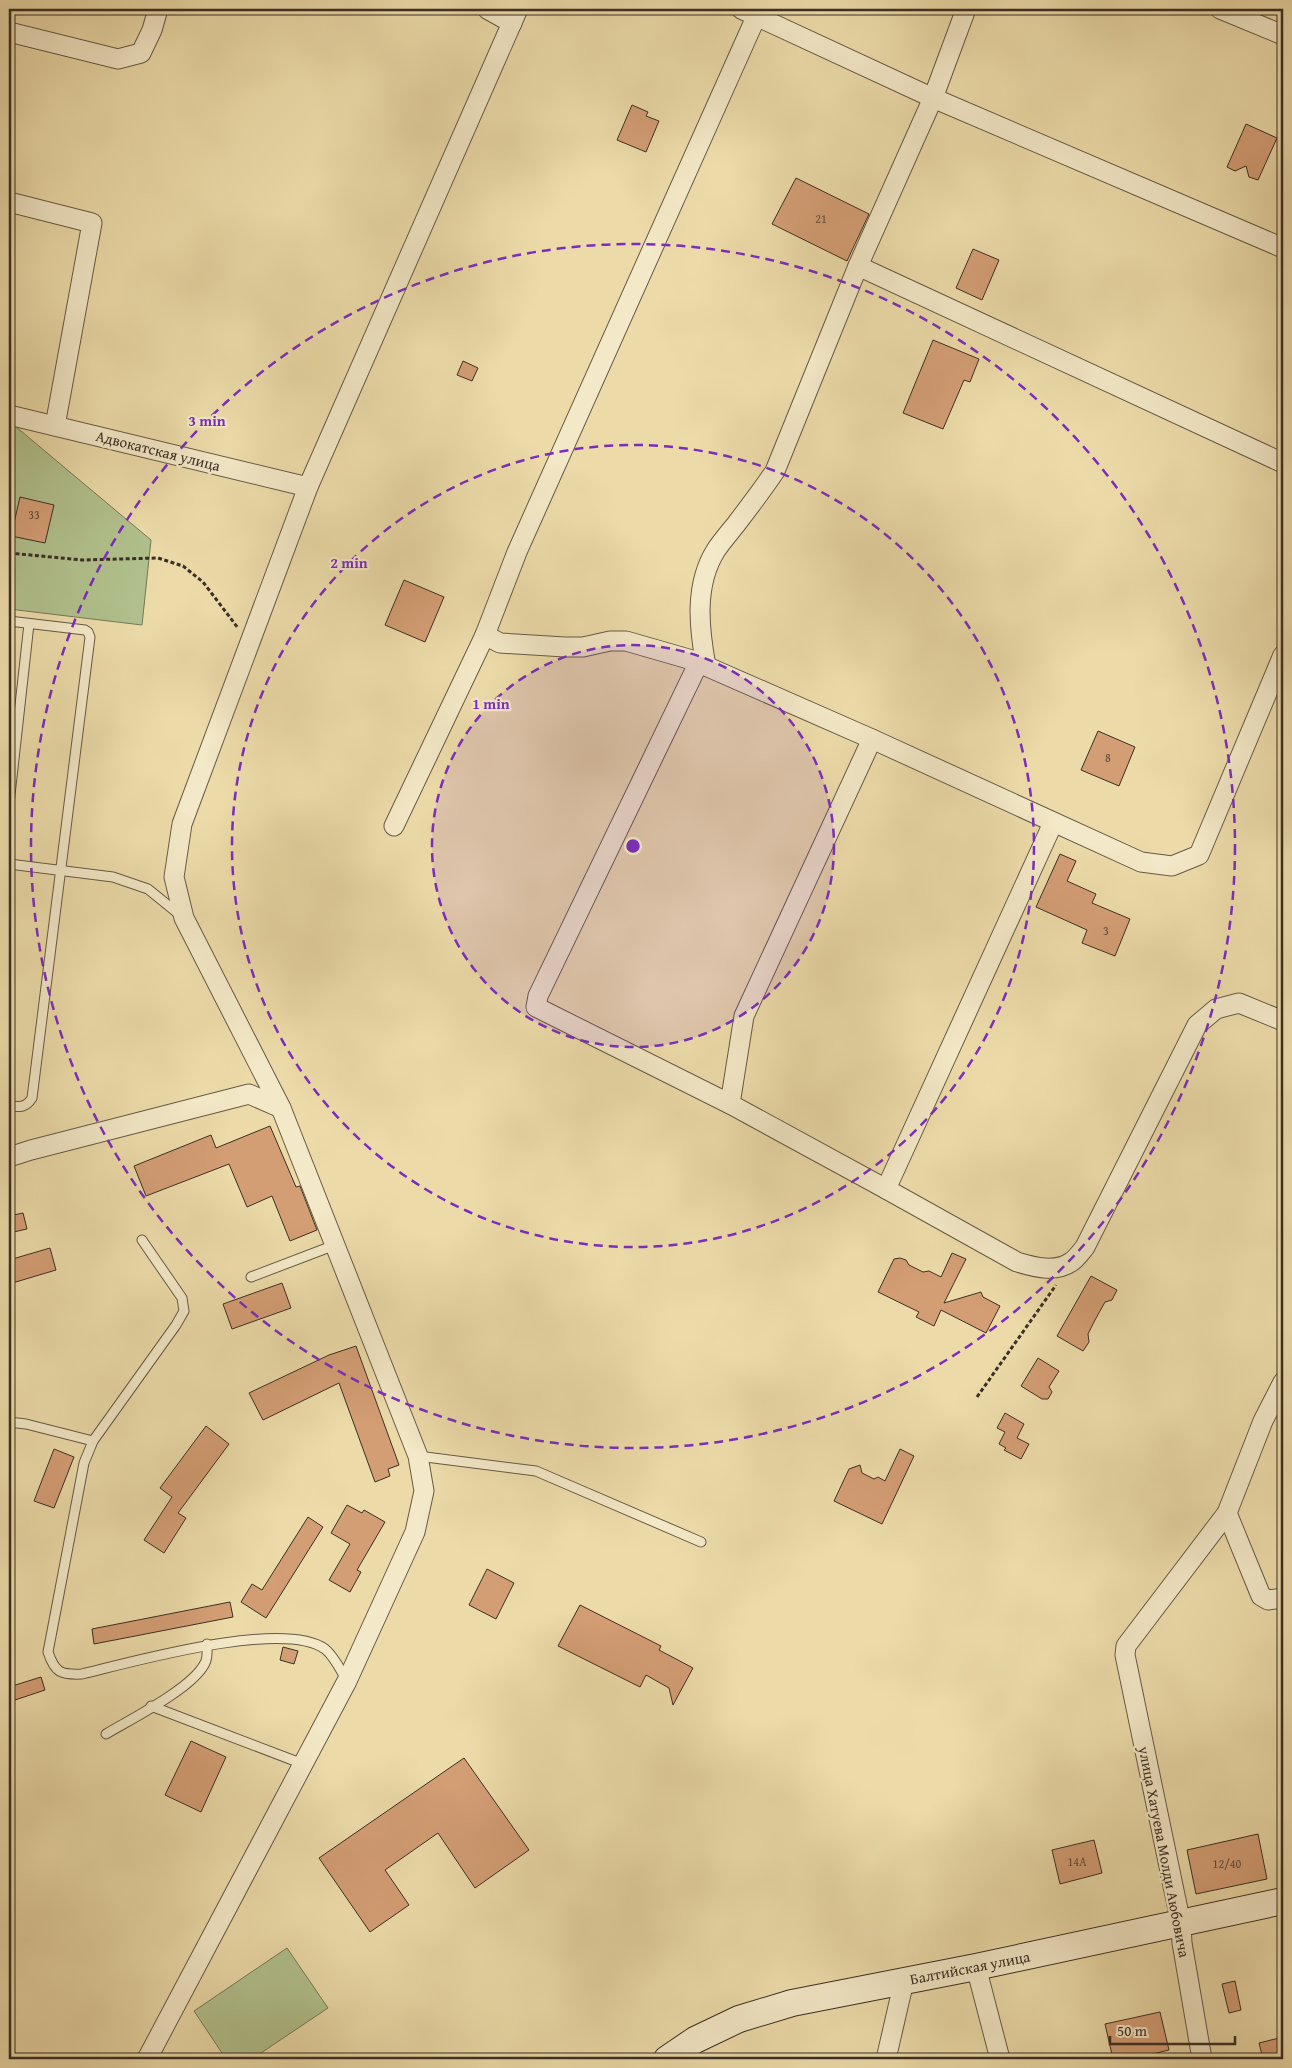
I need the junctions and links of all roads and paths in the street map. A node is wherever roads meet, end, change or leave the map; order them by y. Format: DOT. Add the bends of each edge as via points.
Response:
graph roads {
  1 [pos="158,9"];
  2 [pos="487,9"];
  3 [pos="966,9"];
  4 [pos="1220,9"];
  5 [pos="748,13"];
  6 [pos="515,16"];
  7 [pos="9,32"];
  8 [pos="1283,35"];
  9 [pos="932,98"];
  10 [pos="9,202"];
  11 [pos="1283,248"];
  12 [pos="858,266"];
  13 [pos="9,415"];
  14 [pos="56,426"];
  15 [pos="1283,462"];
  16 [pos="308,487"];
  17 [pos="9,553"];
  18 [pos="9,621"];
  19 [pos="29,624"];
  20 [pos="484,635"];
  21 [pos="251,640"];
  22 [pos="1283,655"];
  23 [pos="702,664"];
  24 [pos="872,739"];
  25 [pos="9,804"];
  26 [pos="1053,823"];
  27 [pos="394,826"];
  28 [pos="9,864"];
  29 [pos="61,869"];
  30 [pos="184,918"];
  31 [pos="1283,1021"];
  32 [pos="730,1104"];
  33 [pos="9,1106"];
  34 [pos="281,1108"];
  35 [pos="9,1157"];
  36 [pos="886,1189"];
  37 [pos="142,1240"];
  38 [pos="335,1245"];
  39 [pos="1072,1262"];
  40 [pos="251,1277"];
  41 [pos="1283,1382"];
  42 [pos="977,1397"];
  43 [pos="9,1422"];
  44 [pos="93,1440"];
  45 [pos="418,1456"];
  46 [pos="1227,1513"];
  47 [pos="701,1542"];
  48 [pos="1283,1598"];
  49 [pos="208,1644"];
  50 [pos="347,1681"];
  51 [pos="151,1706"];
  52 [pos="106,1734"];
  53 [pos="303,1764"];
  54 [pos="1283,1901"];
  55 [pos="1181,1924"];
  56 [pos="976,1967"];
  57 [pos="904,1981"];
  58 [pos="693,2050"];
  59 [pos="147,2059"];
  60 [pos="667,2059"];
  61 [pos="886,2059"];
  62 [pos="1000,2059"];
  63 [pos="1202,2059"];
  1 -- 7 [label="street" via="141,53 118,59"];
  2 -- 6 [label="street"];
  3 -- 9 [label="street"];
  4 -- 8 [label="street"];
  5 -- 9 [label="street"];
  5 -- 20 [label="street"];
  6 -- 16 [label="street"];
  9 -- 11 [label="street"];
  9 -- 12 [label="street"];
  10 -- 14 [label="street" via="92,223"];
  12 -- 15 [label="street"];
  12 -- 23 [label="street" via="775,471 715,551 706,574 700,606"];
  13 -- 14 [label="street, Адвокатская улица"];
  14 -- 16 [label="street, Адвокатская улица"];
  16 -- 21 [label="street"];
  17 -- 21 [label="path" via="82,560 158,558 183,566 203,582 233,624"];
  18 -- 19 [label="lane"];
  19 -- 25 [label="lane"];
  19 -- 29 [label="lane" via="84,630 90,637"];
  20 -- 23 [label="street" via="500,643 565,647 583,647 610,640 626,641"];
  20 -- 27 [label="street"];
  21 -- 30 [label="street" via="182,824 174,877"];
  22 -- 26 [label="street" via="1199,855 1172,866 1141,862"];
  23 -- 24 [label="street"];
  23 -- 32 [label="street" via="538,996 536,1007"];
  24 -- 26 [label="street"];
  24 -- 32 [label="street" via="744,1016"];
  26 -- 36 [label="street"];
  28 -- 29 [label="lane"];
  29 -- 30 [label="lane" via="113,876 148,889"];
  29 -- 33 [label="lane" via="32,1098 22,1107"];
  30 -- 34 [label="street"];
  31 -- 39 [label="street" via="1239,1003 1216,1009 1197,1025 1085,1247"];
  32 -- 36 [label="street"];
  34 -- 35 [label="street" via="248,1094"];
  34 -- 38 [label="street"];
  36 -- 39 [label="street" via="1017,1262 1055,1269"];
  37 -- 44 [label="lane" via="182,1298 184,1311"];
  38 -- 40 [label="lane"];
  38 -- 45 [label="street"];
  39 -- 42 [label="path"];
  41 -- 46 [label="street" via="1263,1422"];
  43 -- 44 [label="lane"];
  44 -- 49 [label="lane" via="84,1463 48,1652 52,1665 64,1675 82,1674"];
  45 -- 47 [label="lane" via="536,1471"];
  45 -- 50 [label="street" via="424,1491 414,1532"];
  46 -- 48 [label="street" via="1261,1596 1268,1600"];
  46 -- 55 [label="street, улица Хатуева Молди Аюбовича" via="1126,1646 1125,1655"];
  49 -- 50 [label="lane" via="279,1639 311,1642 326,1650"];
  49 -- 51 [label="lane" via="206,1662 199,1673 186,1685"];
  50 -- 53 [label="street"];
  51 -- 52 [label="lane"];
  51 -- 53 [label="lane"];
  53 -- 59 [label="street"];
  54 -- 55 [label="main road, Балтийская улица"];
  55 -- 56 [label="main road, Балтийская улица"];
  55 -- 63 [label="street, улица Хатуева Молди Аюбовича"];
  56 -- 57 [label="main road, Балтийская улица"];
  56 -- 62 [label="street"];
  57 -- 58 [label="main road, Балтийская улица" via="792,2003 740,2019"];
  57 -- 61 [label="street"];
  58 -- 60 [label="main road, Балтийская улица"];
}
